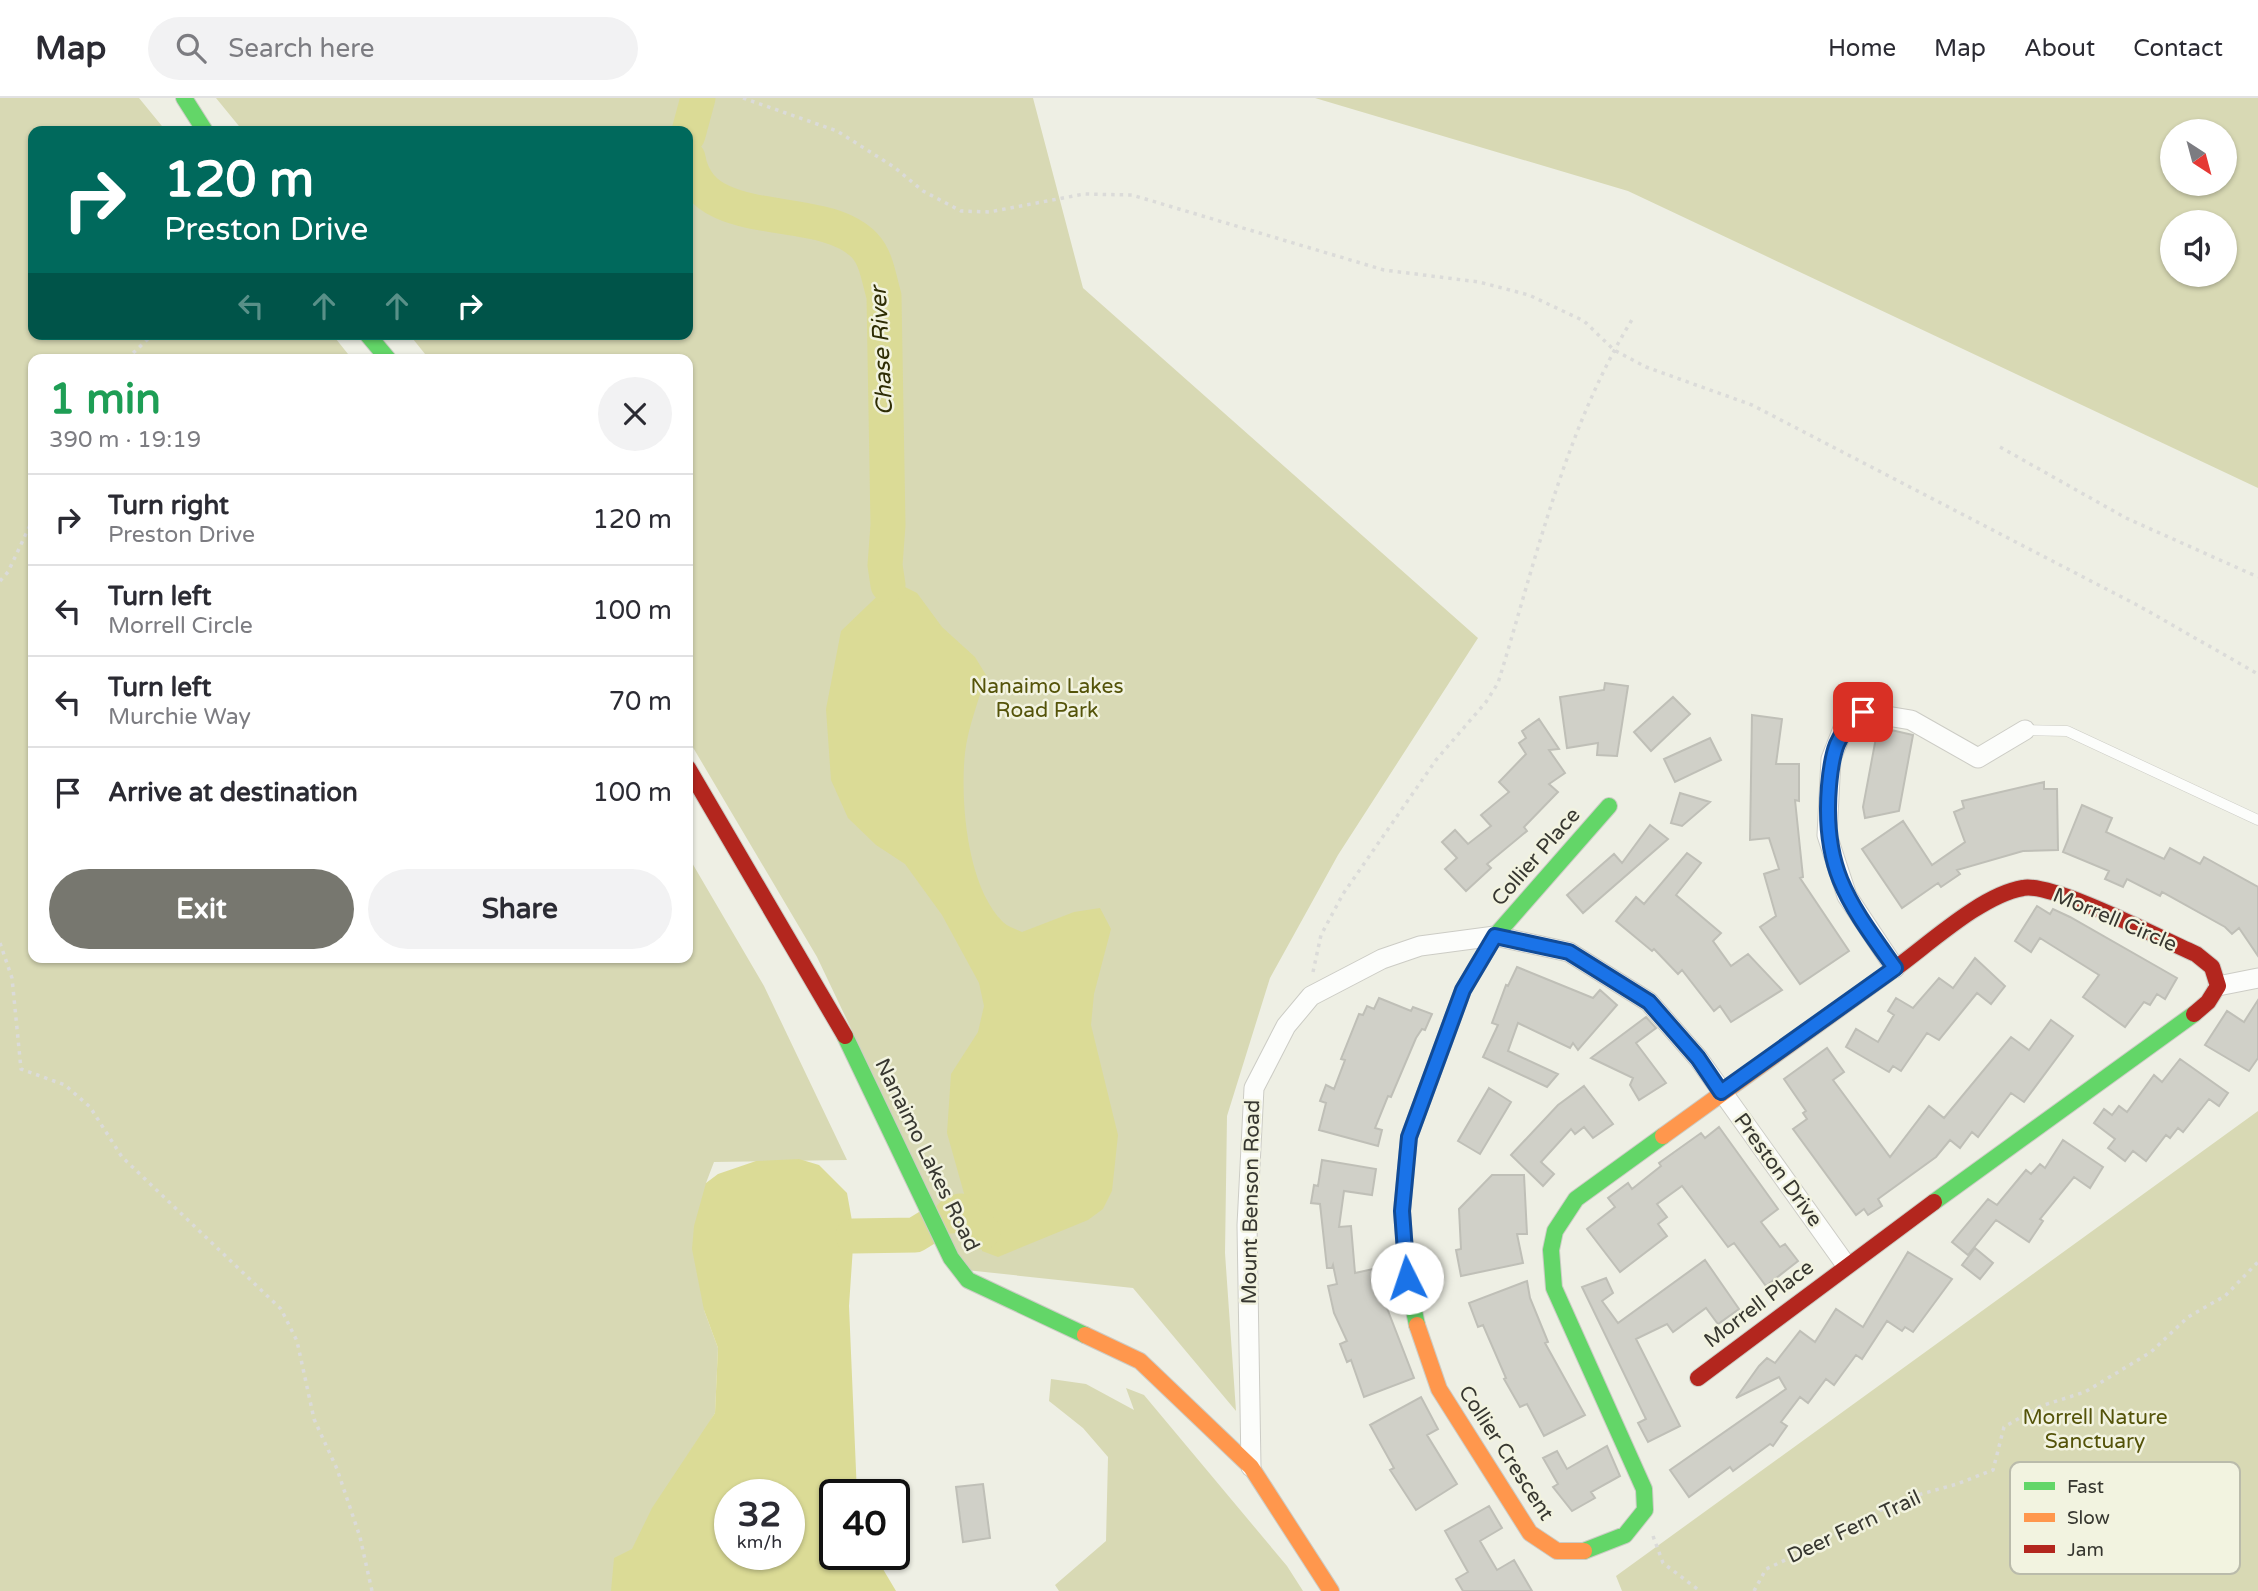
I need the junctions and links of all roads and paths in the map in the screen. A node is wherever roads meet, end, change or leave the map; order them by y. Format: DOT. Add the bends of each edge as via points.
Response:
graph roads {
  1 [pos="184,98"];
  2 [pos="743,98"];
  3 [pos="202,126"];
  4 [pos="1633,318"];
  5 [pos="147,340"];
  6 [pos="373,340"];
  7 [pos="1614,350"];
  8 [pos="132,354"];
  9 [pos="384,354"];
  10 [pos="2000,447"];
  11 [pos="28,530"];
  12 [pos="2258,578"];
  13 [pos="0,581"];
  14 [pos="2258,674"];
  15 [pos="2025,730"];
  16 [pos="693,776"];
  17 [pos="1609,806"];
  18 [pos="2258,820"];
  19 [pos="1495,936"];
  20 [pos="0,943"];
  21 [pos="1895,968"];
  22 [pos="1347,976"];
  23 [pos="2258,978"];
  24 [pos="2218,986"];
  25 [pos="1307,1001"];
  26 [pos="1721,1092"];
  27 [pos="2258,1262"];
  28 [pos="1846,1265"];
  29 [pos="1698,1378"];
  30 [pos="1251,1467"];
  31 [pos="1645,1510"];
  32 [pos="372,1591"];
  33 [pos="1331,1591"];
  34 [pos="1700,1591"];
  35 [pos="1754,1591"];
  1 -- 3 [label="street"];
  2 -- 7 [label="path" via="837,131 923,191 961,211 989,212 1083,194 1132,195 1384,270 1479,282 1530,295 1584,321"];
  4 -- 7 [label="path"];
  5 -- 8 [label="path"];
  6 -- 9 [label="street"];
  7 -- 14 [label="path" via="1646,368 1752,405"];
  7 -- 25 [label="path" via="1568,456 1498,683 1436,760 1343,894 1321,935"];
  10 -- 12 [label="path" via="2126,518"];
  11 -- 13 [label="path"];
  15 -- 18 [label="lane" via="2067,731"];
  15 -- 21 [label="street" via="1978,758 1911,720 1863,712 1844,726 1831,759 1827,835 1847,896"];
  16 -- 30 [label="street, Nanaimo Lakes Road" via="848,1040 968,1280 1140,1361"];
  17 -- 19 [label="street, Collier Place"];
  19 -- 22 [label="street, Preston Drive" via="1420,946"];
  19 -- 26 [label="street, Preston Drive" via="1569,952 1649,1002"];
  19 -- 31 [label="street, Collier Crescent" via="1463,990 1409,1137 1402,1211 1407,1278 1420,1341 1439,1389 1464,1433 1530,1533 1557,1552 1591,1551 1625,1535"];
  20 -- 32 [label="path" via="12,978 20,1069 65,1085 90,1107 122,1157 281,1309 298,1341 314,1419 360,1537"];
  21 -- 24 [label="street, Morrell Circle" via="1986,903 2024,887 2057,893 2196,954 2212,967"];
  21 -- 26 [label="street, Morrell Circle"];
  22 -- 25 [label="street, Mount Benson Road"];
  23 -- 24 [label="street"];
  24 -- 28 [label="street" via="2208,1002 2182,1024"];
  25 -- 30 [label="street, Mount Benson Road" via="1286,1026 1254,1088 1247,1225"];
  26 -- 28 [label="street, Preston Drive"];
  26 -- 31 [label="street" via="1576,1199 1555,1226 1549,1256 1554,1288 1644,1489"];
  27 -- 35 [label="path, Deer Fern Trail" via="2225,1296 2188,1317 2151,1352 2085,1392 2041,1406 2004,1427 1993,1470 1907,1498 1862,1519 1766,1569"];
  28 -- 29 [label="street, Morrell Place"];
  30 -- 33 [label="street, Nanaimo Lakes Road"];
  31 -- 34 [label="path" via="1663,1563"];
}
